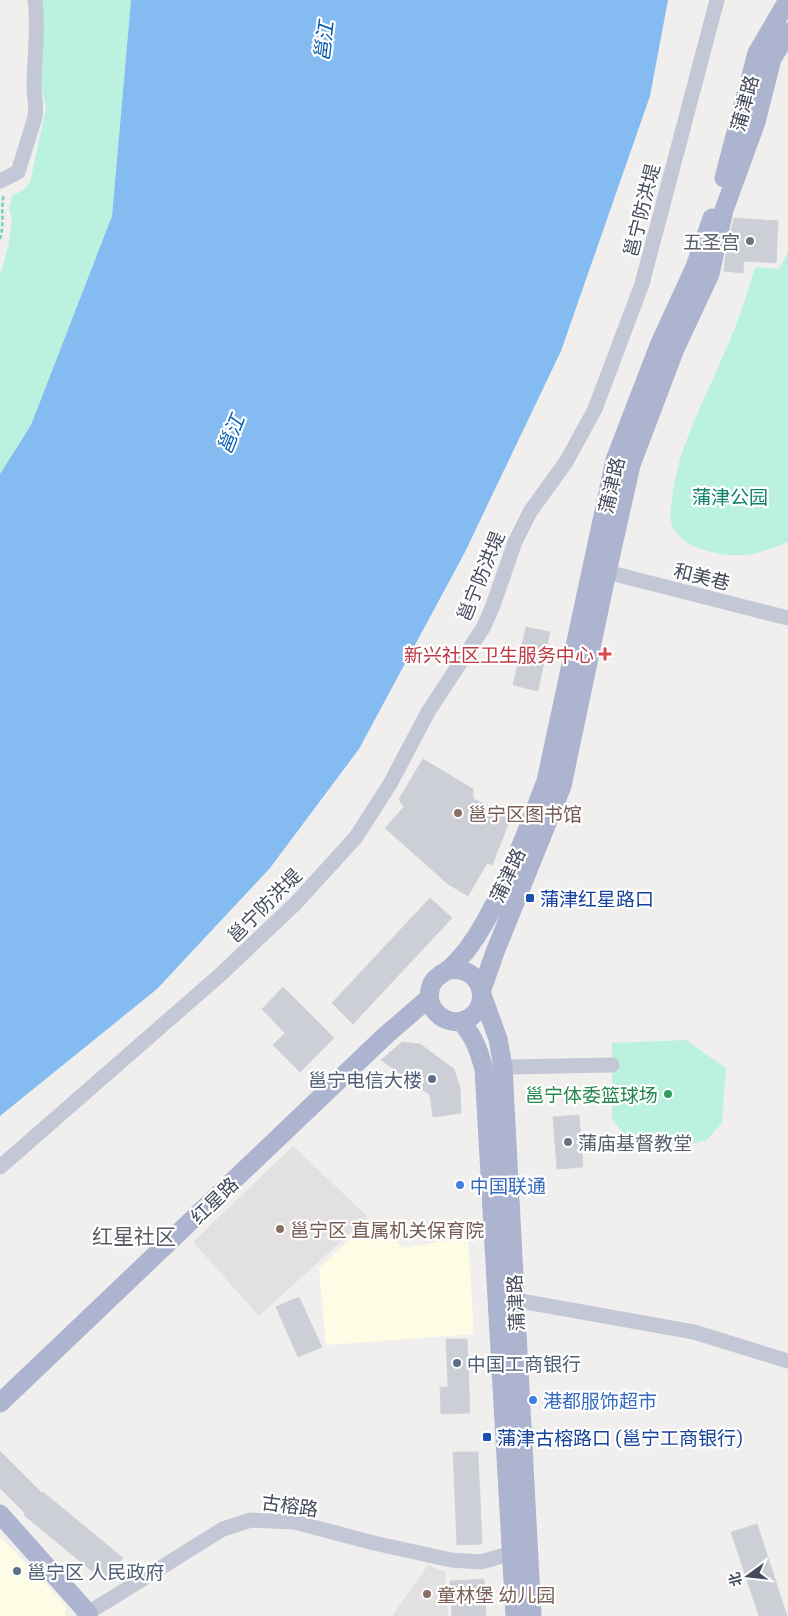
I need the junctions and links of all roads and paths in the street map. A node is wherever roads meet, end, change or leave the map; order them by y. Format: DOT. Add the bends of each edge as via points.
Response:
graph roads {
  1 [pos="35,0"];
  2 [pos="717,0"];
  3 [pos="788,0"];
  4 [pos="788,32"];
  5 [pos="0,182"];
  6 [pos="607,572"];
  7 [pos="788,618"];
  8 [pos="448,970"];
  9 [pos="482,992"];
  10 [pos="429,998"];
  11 [pos="460,1021"];
  12 [pos="612,1065"];
  13 [pos="503,1067"];
  14 [pos="0,1168"];
  15 [pos="515,1300"];
  16 [pos="788,1361"];
  17 [pos="0,1404"];
  18 [pos="0,1514"];
  19 [pos="512,1553"];
  20 [pos="88,1615"];
  21 [pos="515,1616"];
  22 [pos="532,1616"];
  1 -- 5 [label="street" via="35,117 18,172"];
  2 -- 14 [label="street, 邕宁防洪堤" via="642,284 594,409 566,462 530,512 515,542 483,628 428,712 390,784 356,837 296,903 220,975"];
  3 -- 8 [label="main road, 蒲津路" via="757,52 720,192 695,267 660,343 615,460 546,781 498,898 467,951"];
  4 -- 6 [label="main road, 蒲津路" via="772,59 756,122 724,210 710,274 675,349 631,465"];
  6 -- 7 [label="street, 和美巷"];
  6 -- 9 [label="main road, 蒲津路" via="562,786"];
  8 -- 9 [label="main road, 蒲津路" via="470,973"];
  8 -- 10 [label="main road, 蒲津路" via="434,981"];
  9 -- 11 [label="main road, 蒲津路" via="479,1008"];
  9 -- 13 [label="main road, 蒲津路" via="498,1039"];
  10 -- 11 [label="main road" via="436,1014 444,1019"];
  10 -- 17 [label="main road, 红星路" via="386,1035"];
  11 -- 19 [label="main road, 蒲津路" via="472,1035 484,1069"];
  12 -- 13 [label="street"];
  13 -- 15 [label="main road, 蒲津路"];
  15 -- 16 [label="street" via="694,1332"];
  15 -- 22 [label="main road, 蒲津路"];
  18 -- 20 [label="main road"];
  19 -- 20 [label="street, 古榕路" via="481,1562 451,1560 294,1522 251,1520 223,1529"];
  19 -- 21 [label="main road, 蒲津路"];
}
